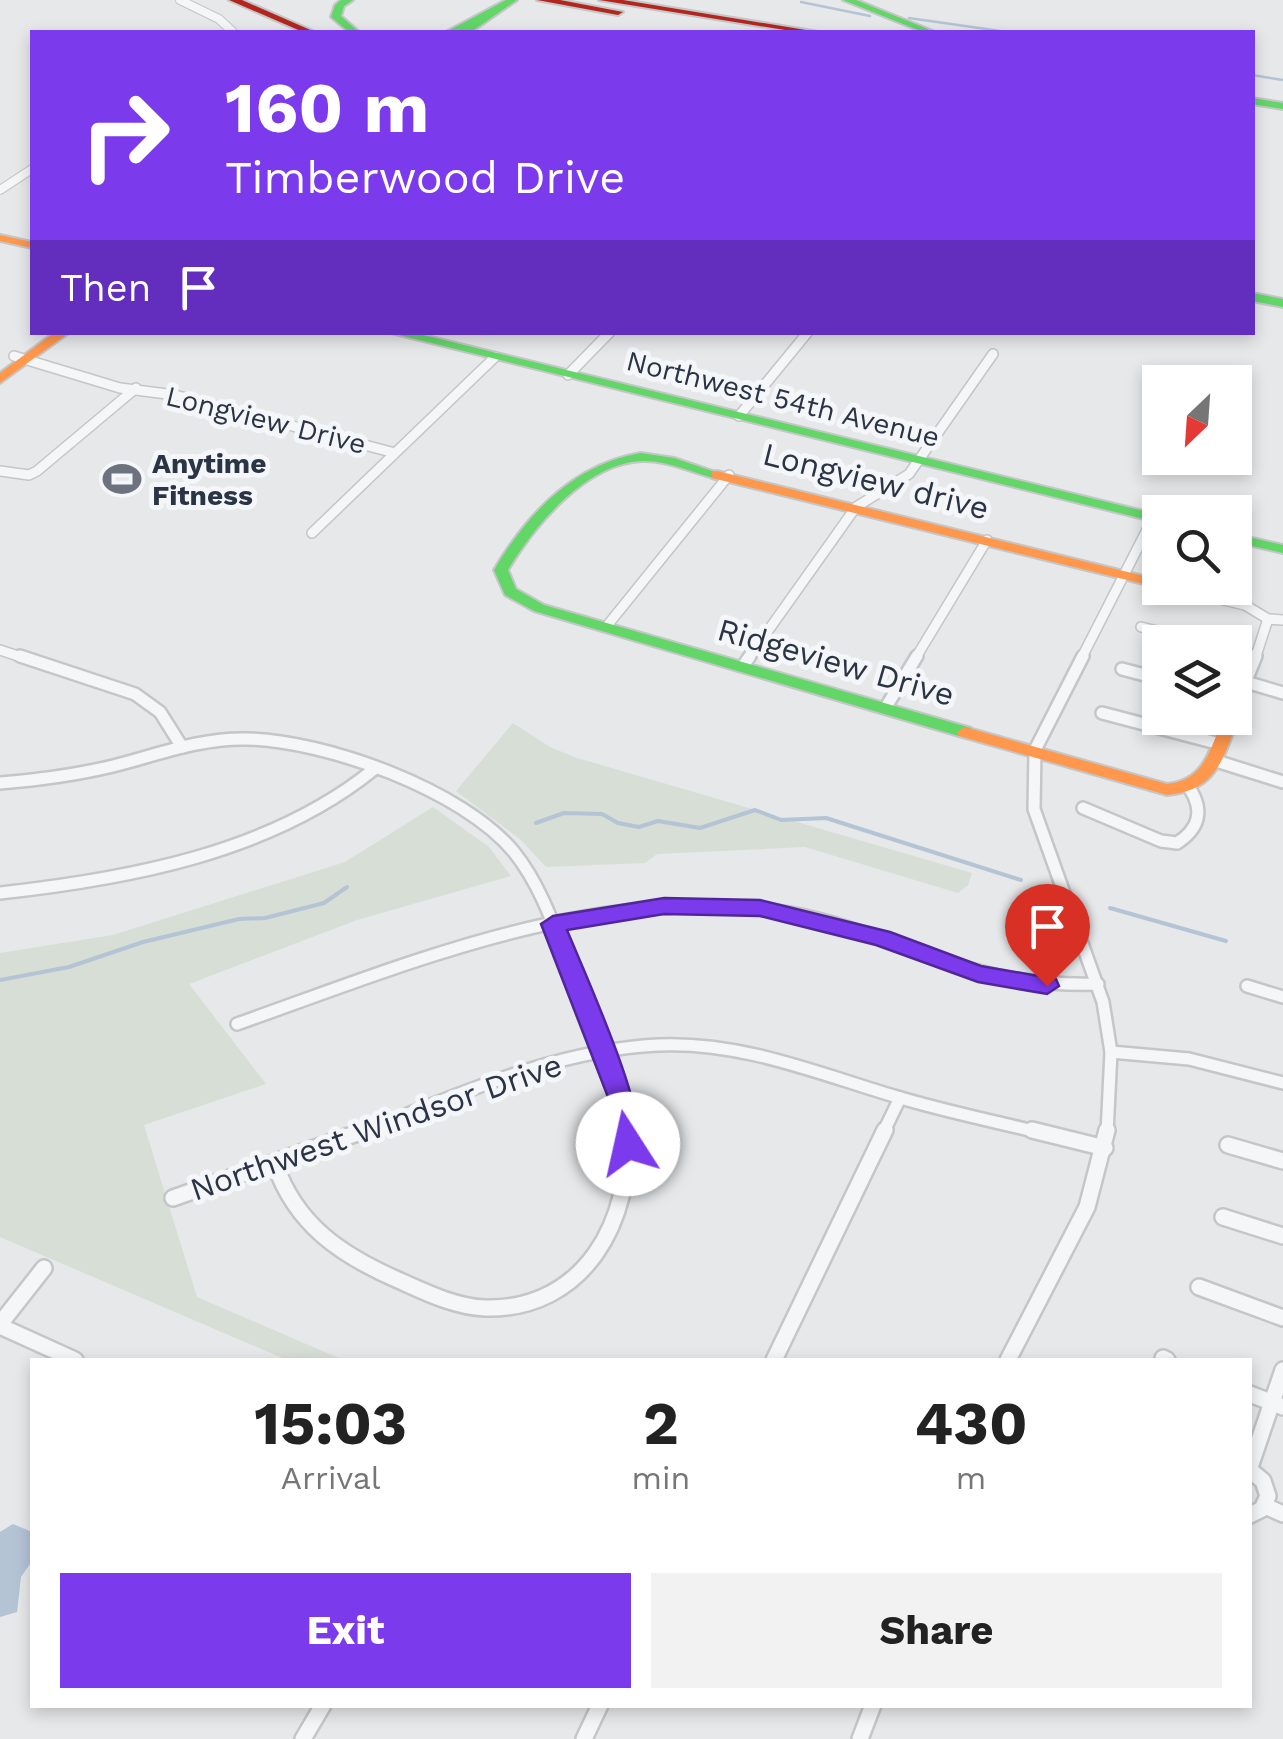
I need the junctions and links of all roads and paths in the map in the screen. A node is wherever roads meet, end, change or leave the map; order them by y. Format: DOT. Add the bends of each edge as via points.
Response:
graph roads {
  1 [pos="180,0"];
  2 [pos="234,0"];
  3 [pos="348,0"];
  4 [pos="542,0"];
  5 [pos="604,0"];
  6 [pos="630,0"];
  7 [pos="653,0"];
  8 [pos="848,0"];
  9 [pos="511,5"];
  10 [pos="231,30"];
  11 [pos="305,30"];
  12 [pos="350,30"];
  13 [pos="455,30"];
  14 [pos="468,30"];
  15 [pos="481,30"];
  16 [pos="735,30"];
  17 [pos="800,30"];
  18 [pos="925,30"];
  19 [pos="1255,101"];
  20 [pos="1283,106"];
  21 [pos="1255,111"];
  22 [pos="1283,116"];
  23 [pos="30,170"];
  24 [pos="0,189"];
  25 [pos="0,238"];
  26 [pos="30,245"];
  27 [pos="1255,301"];
  28 [pos="1283,306"];
  29 [pos="43,335"];
  30 [pos="59,335"];
  31 [pos="409,335"];
  32 [pos="607,335"];
  33 [pos="806,335"];
  34 [pos="992,354"];
  35 [pos="495,357"];
  36 [pos="20,361"];
  37 [pos="568,375"];
  38 [pos="0,379"];
  39 [pos="136,388"];
  40 [pos="739,416"];
  41 [pos="396,453"];
  42 [pos="920,460"];
  43 [pos="0,471"];
  44 [pos="730,476"];
  45 [pos="856,507"];
  46 [pos="1142,516"];
  47 [pos="312,533"];
  48 [pos="987,540"];
  49 [pos="1142,542"];
  50 [pos="1252,542"];
  51 [pos="1283,549"];
  52 [pos="510,554"];
  53 [pos="1122,575"];
  54 [pos="1142,580"];
  55 [pos="1244,605"];
  56 [pos="1268,619"];
  57 [pos="1283,620"];
  58 [pos="606,627"];
  59 [pos="0,650"];
  60 [pos="1252,655"];
  61 [pos="1256,656"];
  62 [pos="744,666"];
  63 [pos="1252,666"];
  64 [pos="1122,669"];
  65 [pos="1142,674"];
  66 [pos="1252,684"];
  67 [pos="1283,692"];
  68 [pos="886,707"];
  69 [pos="1102,712"];
  70 [pos="1224,735"];
  71 [pos="182,747"];
  72 [pos="1035,750"];
  73 [pos="1216,752"];
  74 [pos="373,770"];
  75 [pos="1283,782"];
  76 [pos="0,783"];
  77 [pos="1190,789"];
  78 [pos="1083,808"];
  79 [pos="0,893"];
  80 [pos="553,924"];
  81 [pos="1098,984"];
  82 [pos="1247,986"];
  83 [pos="1283,997"];
  84 [pos="237,1024"];
  85 [pos="603,1052"];
  86 [pos="1111,1052"];
  87 [pos="1283,1083"];
  88 [pos="900,1098"];
  89 [pos="1228,1145"];
  90 [pos="1105,1148"];
  91 [pos="1283,1161"];
  92 [pos="275,1164"];
  93 [pos="173,1198"];
  94 [pos="1223,1216"];
  95 [pos="1283,1236"];
  96 [pos="44,1268"];
  97 [pos="1199,1287"];
  98 [pos="1283,1318"];
  99 [pos="0,1325"];
  100 [pos="72,1358"];
  101 [pos="775,1358"];
  102 [pos="1009,1358"];
  103 [pos="1283,1370"];
  104 [pos="1252,1395"];
  105 [pos="1278,1405"];
  106 [pos="1252,1464"];
  107 [pos="1252,1471"];
  108 [pos="1265,1506"];
  109 [pos="1252,1514"];
  110 [pos="1283,1514"];
  111 [pos="321,1708"];
  112 [pos="599,1708"];
  113 [pos="873,1708"];
  114 [pos="303,1739"];
  115 [pos="584,1739"];
  116 [pos="860,1739"];
  1 -- 10 [label="street"];
  2 -- 11 [label="main road"];
  3 -- 12 [label="main road" via="336,17"];
  4 -- 16 [label="main road"];
  5 -- 17 [label="main road"];
  6 -- 7 [label="main road"];
  8 -- 18 [label="main road"];
  9 -- 13 [label="main road"];
  9 -- 14 [label="main road"];
  9 -- 15 [label="main road"];
  19 -- 20 [label="main road"];
  21 -- 22 [label="main road"];
  23 -- 24 [label="street"];
  25 -- 26 [label="main road"];
  27 -- 28 [label="main road"];
  29 -- 36 [label="main road"];
  30 -- 36 [label="main road"];
  31 -- 35 [label="main road, Northwest 54th Avenue"];
  32 -- 37 [label="street"];
  33 -- 40 [label="street"];
  34 -- 42 [label="street"];
  35 -- 37 [label="main road, Northwest 54th Avenue"];
  35 -- 41 [label="street"];
  36 -- 38 [label="main road"];
  36 -- 39 [label="street, Longview Drive"];
  37 -- 40 [label="main road, Northwest 54th Avenue"];
  39 -- 41 [label="street, Longview Drive"];
  39 -- 43 [label="street" via="37,472"];
  40 -- 42 [label="main road, Northwest 54th Avenue"];
  41 -- 47 [label="street"];
  42 -- 45 [label="street" via="902,480"];
  42 -- 46 [label="main road, Northwest 54th Avenue"];
  44 -- 45 [label="main road, Longview drive"];
  44 -- 52 [label="main road, Longview drive" via="644,456 607,461 580,477"];
  44 -- 58 [label="street"];
  45 -- 48 [label="main road, Longview drive"];
  45 -- 62 [label="street"];
  48 -- 53 [label="main road, Longview drive"];
  48 -- 68 [label="street"];
  49 -- 53 [label="street"];
  50 -- 51 [label="main road"];
  52 -- 58 [label="main road, Ridgeview Drive" via="502,578 518,599"];
  53 -- 54 [label="main road, Longview drive"];
  53 -- 72 [label="street"];
  55 -- 56 [label="street"];
  56 -- 57 [label="street"];
  56 -- 61 [label="street"];
  58 -- 62 [label="main road, Ridgeview Drive"];
  59 -- 71 [label="street" via="134,694 160,712"];
  60 -- 61 [label="street"];
  61 -- 63 [label="street"];
  62 -- 68 [label="main road, Ridgeview Drive"];
  64 -- 65 [label="street"];
  66 -- 67 [label="street"];
  68 -- 72 [label="main road, Ridgeview Drive"];
  69 -- 73 [label="street"];
  70 -- 73 [label="main road"];
  71 -- 74 [label="street" via="262,739"];
  71 -- 76 [label="street" via="81,774"];
  72 -- 77 [label="main road, Ridgeview Drive" via="1167,790"];
  72 -- 81 [label="street" via="1032,790 1039,828"];
  73 -- 75 [label="street"];
  73 -- 77 [label="main road" via="1202,782"];
  74 -- 79 [label="street" via="332,803 266,832 128,872"];
  74 -- 80 [label="street" via="448,799 484,824 517,856"];
  77 -- 78 [label="street" via="1200,818 1178,843"];
  80 -- 81 [label="street" via="664,906 760,908 882,938 1000,980"];
  80 -- 84 [label="street" via="422,957"];
  80 -- 85 [label="street"];
  81 -- 86 [label="street"];
  82 -- 83 [label="street"];
  85 -- 88 [label="street, Northwest Windsor Drive" via="659,1044 743,1050"];
  85 -- 92 [label="street, Northwest Windsor Drive" via="479,1085"];
  85 -- 92 [label="street" via="628,1144 623,1197 603,1250 580,1279 546,1299 504,1308 465,1305 371,1269 331,1246 302,1217"];
  86 -- 87 [label="street" via="1202,1062"];
  86 -- 90 [label="street"];
  88 -- 90 [label="street, Northwest Windsor Drive"];
  88 -- 101 [label="street"];
  89 -- 91 [label="street"];
  90 -- 102 [label="street" via="1082,1220"];
  92 -- 93 [label="street, Northwest Windsor Drive"];
  94 -- 95 [label="street"];
  96 -- 99 [label="street"];
  97 -- 98 [label="street"];
  99 -- 100 [label="street"];
  103 -- 105 [label="street"];
  104 -- 105 [label="street"];
  105 -- 106 [label="street"];
  107 -- 108 [label="street" via="1266,1486"];
  108 -- 109 [label="street"];
  108 -- 110 [label="street"];
  111 -- 114 [label="street"];
  112 -- 115 [label="street"];
  113 -- 116 [label="street"];
}
